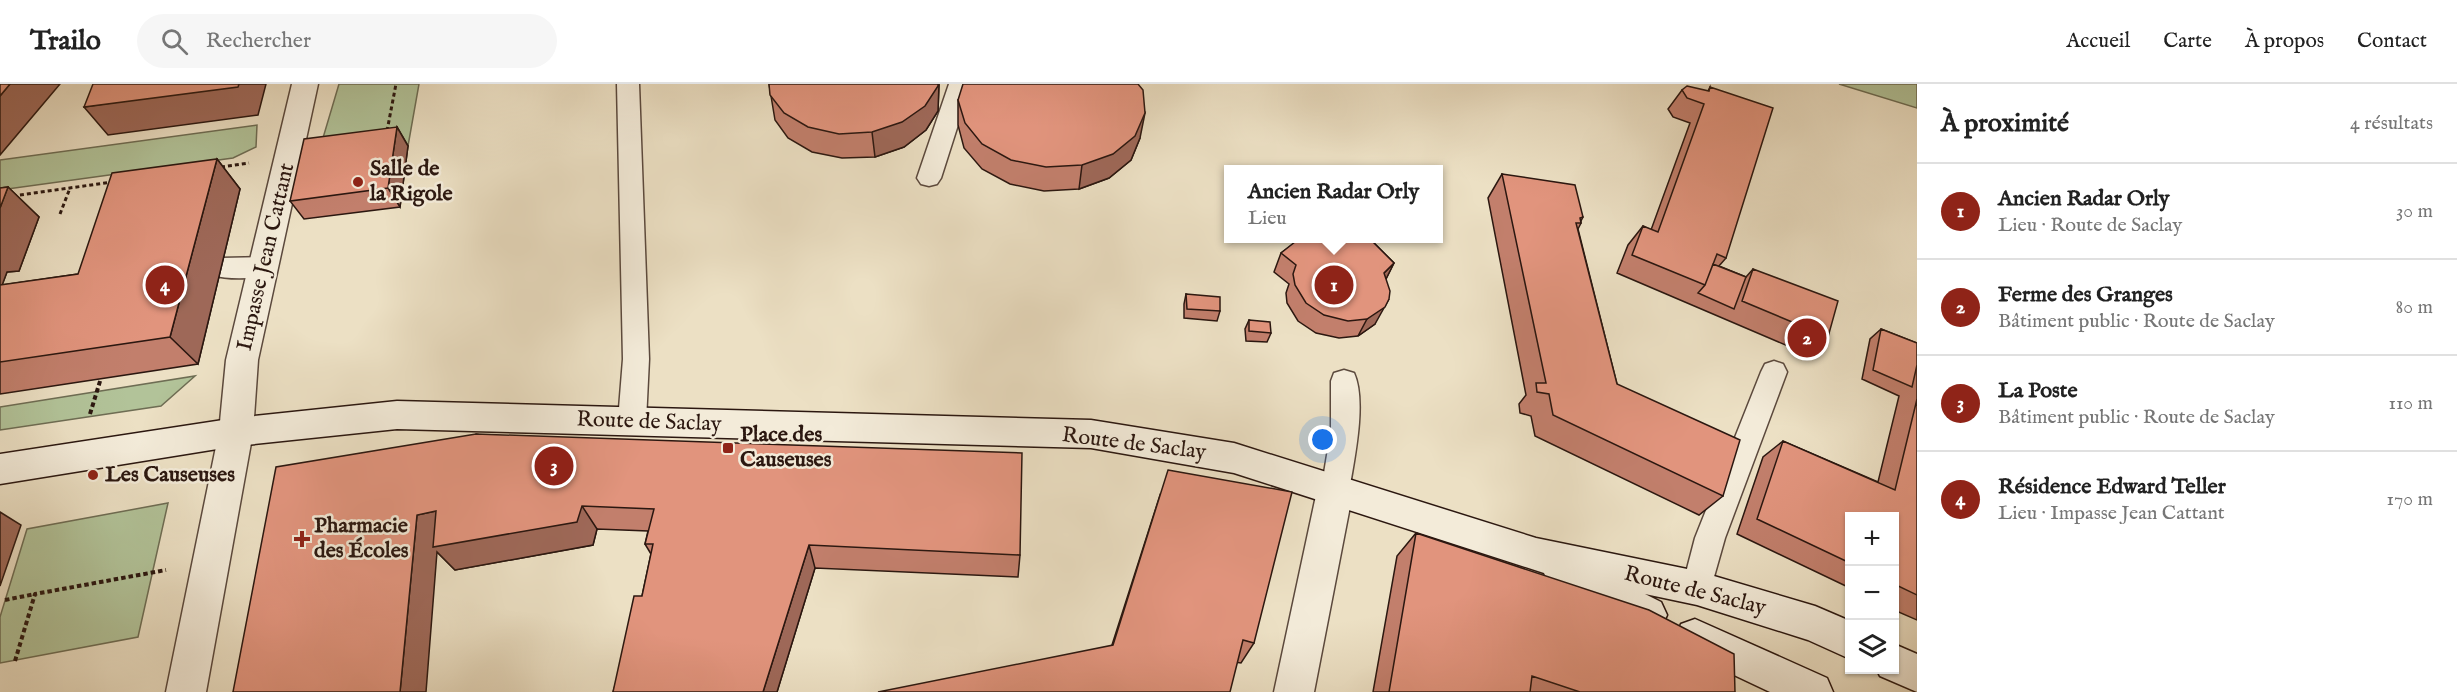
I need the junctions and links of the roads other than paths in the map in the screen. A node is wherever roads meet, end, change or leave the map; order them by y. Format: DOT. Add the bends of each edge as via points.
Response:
graph roads {
  1 [pos="305,84"];
  2 [pos="628,84"];
  3 [pos="960,84"];
  4 [pos="928,178"];
  5 [pos="264,267"];
  6 [pos="221,268"];
  7 [pos="1774,372"];
  8 [pos="1344,381"];
  9 [pos="632,421"];
  10 [pos="236,432"];
  11 [pos="0,469"];
  12 [pos="1335,491"];
  13 [pos="1536,555"];
  14 [pos="1697,588"];
  15 [pos="1845,639"];
  16 [pos="186,692"];
  17 [pos="1294,692"];
  18 [pos="1813,692"];
  1 -- 5 [label="main road, Impasse Jean Cattant"];
  2 -- 9 [label="lane" via="636,359"];
  3 -- 4 [label="lane"];
  5 -- 6 [label="lane"];
  5 -- 10 [label="main road, Impasse Jean Cattant" via="242,360"];
  7 -- 14 [label="lane" via="1710,538"];
  8 -- 12 [label="lane" via="1344,431"];
  9 -- 10 [label="main road, Route de Saclay" via="397,415"];
  9 -- 12 [label="main road, Route de Saclay" via="1091,434 1234,458"];
  10 -- 11 [label="main road, Route de Saclay"];
  10 -- 16 [label="main road, Impasse Jean Cattant"];
  12 -- 13 [label="main road, Route de Saclay"];
  12 -- 17 [label="main road"];
  13 -- 14 [label="main road, Route de Saclay"];
  13 -- 18 [label="main road, Route de Saclay" via="1604,594"];
  14 -- 15 [label="main road, Route de Saclay" via="1815,624"];
}
